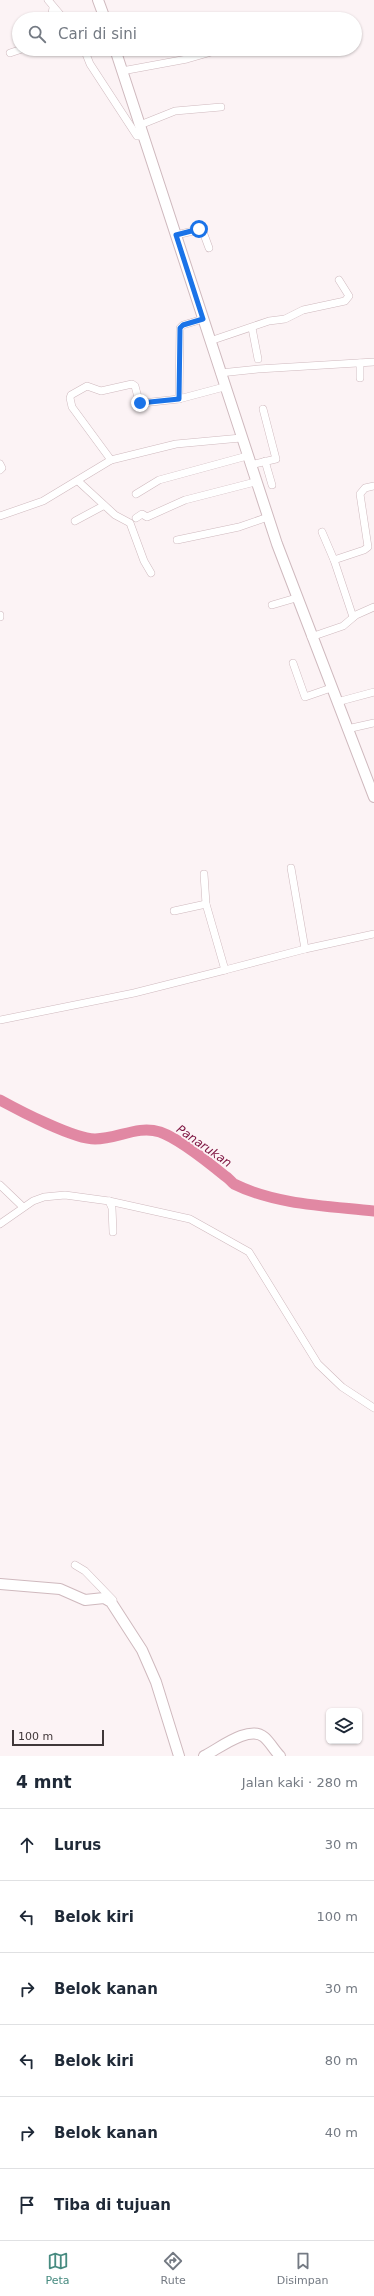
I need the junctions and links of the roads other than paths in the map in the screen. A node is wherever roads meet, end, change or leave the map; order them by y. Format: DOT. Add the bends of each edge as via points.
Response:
graph roads {
  1 [pos="48,0"];
  2 [pos="98,0"];
  3 [pos="54,8"];
  4 [pos="53,12"];
  5 [pos="58,12"];
  6 [pos="102,12"];
  7 [pos="87,56"];
  8 [pos="117,56"];
  9 [pos="198,56"];
  10 [pos="122,71"];
  11 [pos="221,108"];
  12 [pos="140,125"];
  13 [pos="144,136"];
  14 [pos="176,235"];
  15 [pos="209,248"];
  16 [pos="339,280"];
  17 [pos="203,319"];
  18 [pos="252,328"];
  19 [pos="210,341"];
  20 [pos="258,359"];
  21 [pos="374,362"];
  22 [pos="360,363"];
  23 [pos="220,373"];
  24 [pos="360,378"];
  25 [pos="224,387"];
  26 [pos="179,399"];
  27 [pos="263,410"];
  28 [pos="240,438"];
  29 [pos="111,460"];
  30 [pos="248,460"];
  31 [pos="265,461"];
  32 [pos="0,464"];
  33 [pos="0,470"];
  34 [pos="78,481"];
  35 [pos="256,482"];
  36 [pos="272,485"];
  37 [pos="374,486"];
  38 [pos="136,494"];
  39 [pos="103,506"];
  40 [pos="0,516"];
  41 [pos="268,517"];
  42 [pos="136,518"];
  43 [pos="75,521"];
  44 [pos="322,532"];
  45 [pos="177,540"];
  46 [pos="334,560"];
  47 [pos="151,573"];
  48 [pos="296,598"];
  49 [pos="272,605"];
  50 [pos="374,607"];
  51 [pos="353,617"];
  52 [pos="311,637"];
  53 [pos="293,663"];
  54 [pos="331,688"];
  55 [pos="374,692"];
  56 [pos="337,702"];
  57 [pos="374,723"];
  58 [pos="347,729"];
  59 [pos="374,797"];
  60 [pos="291,868"];
  61 [pos="204,874"];
  62 [pos="206,904"];
  63 [pos="174,911"];
  64 [pos="374,934"];
  65 [pos="305,949"];
  66 [pos="225,970"];
  67 [pos="0,1020"];
  68 [pos="0,1185"];
  69 [pos="109,1201"];
  70 [pos="23,1207"];
  71 [pos="0,1224"];
  72 [pos="113,1232"];
  73 [pos="374,1408"];
  74 [pos="75,1565"];
  75 [pos="0,1584"];
  76 [pos="111,1602"];
  77 [pos="179,1756"];
  78 [pos="204,1756"];
  79 [pos="280,1756"];
  1 -- 3 [label="street"];
  2 -- 6 [label="street"];
  3 -- 4 [label="street"];
  3 -- 5 [label="street"];
  7 -- 13 [label="street" via="125,121 137,136"];
  8 -- 10 [label="street"];
  9 -- 10 [label="street"];
  10 -- 12 [label="street"];
  11 -- 12 [label="street" via="175,110"];
  12 -- 13 [label="street"];
  13 -- 14 [label="street"];
  14 -- 15 [label="street" via="202,229"];
  14 -- 17 [label="street"];
  16 -- 18 [label="street" via="349,296 345,301 303,310 285,319 269,321"];
  17 -- 19 [label="street"];
  17 -- 26 [label="street" via="180,328"];
  18 -- 19 [label="street"];
  18 -- 20 [label="street"];
  19 -- 23 [label="street"];
  21 -- 22 [label="street"];
  22 -- 23 [label="street"];
  22 -- 24 [label="street"];
  23 -- 25 [label="street"];
  25 -- 26 [label="street"];
  25 -- 28 [label="street"];
  26 -- 29 [label="street" via="140,403 135,386 130,384 101,391 87,386 71,395 72,407"];
  27 -- 31 [label="street" via="276,459"];
  28 -- 29 [label="street" via="176,444"];
  28 -- 30 [label="street"];
  29 -- 34 [label="street"];
  30 -- 31 [label="street"];
  30 -- 35 [label="street"];
  30 -- 38 [label="street" via="159,480"];
  31 -- 36 [label="street"];
  32 -- 33 [label="street"];
  34 -- 39 [label="street"];
  34 -- 40 [label="street" via="43,501"];
  35 -- 41 [label="street"];
  35 -- 42 [label="street" via="196,496 147,517 142,514"];
  37 -- 46 [label="street" via="365,488 360,494 368,547"];
  39 -- 43 [label="street"];
  39 -- 47 [label="street" via="121,520 130,523"];
  41 -- 45 [label="street" via="239,527"];
  41 -- 48 [label="street"];
  44 -- 46 [label="street"];
  46 -- 51 [label="street"];
  48 -- 49 [label="street"];
  48 -- 52 [label="street"];
  50 -- 51 [label="street"];
  51 -- 52 [label="street" via="343,626"];
  52 -- 54 [label="street"];
  53 -- 54 [label="street" via="305,697"];
  54 -- 56 [label="street"];
  55 -- 56 [label="street"];
  56 -- 58 [label="street"];
  57 -- 58 [label="street"];
  58 -- 59 [label="street"];
  60 -- 65 [label="street"];
  61 -- 62 [label="street"];
  62 -- 63 [label="street"];
  62 -- 66 [label="street"];
  64 -- 65 [label="street"];
  65 -- 66 [label="street"];
  66 -- 67 [label="street" via="134,993"];
  68 -- 70 [label="street"];
  69 -- 70 [label="street" via="57,1195 39,1198"];
  69 -- 72 [label="street" via="112,1208"];
  69 -- 73 [label="street" via="184,1217 247,1251 318,1364 342,1388"];
  70 -- 71 [label="street"];
  74 -- 76 [label="street" via="92,1576 113,1600"];
  75 -- 76 [label="street" via="60,1589 85,1600 104,1598"];
  76 -- 77 [label="street" via="142,1650 156,1682"];
  78 -- 79 [label="street" via="234,1739 256,1734 264,1737"];
}
